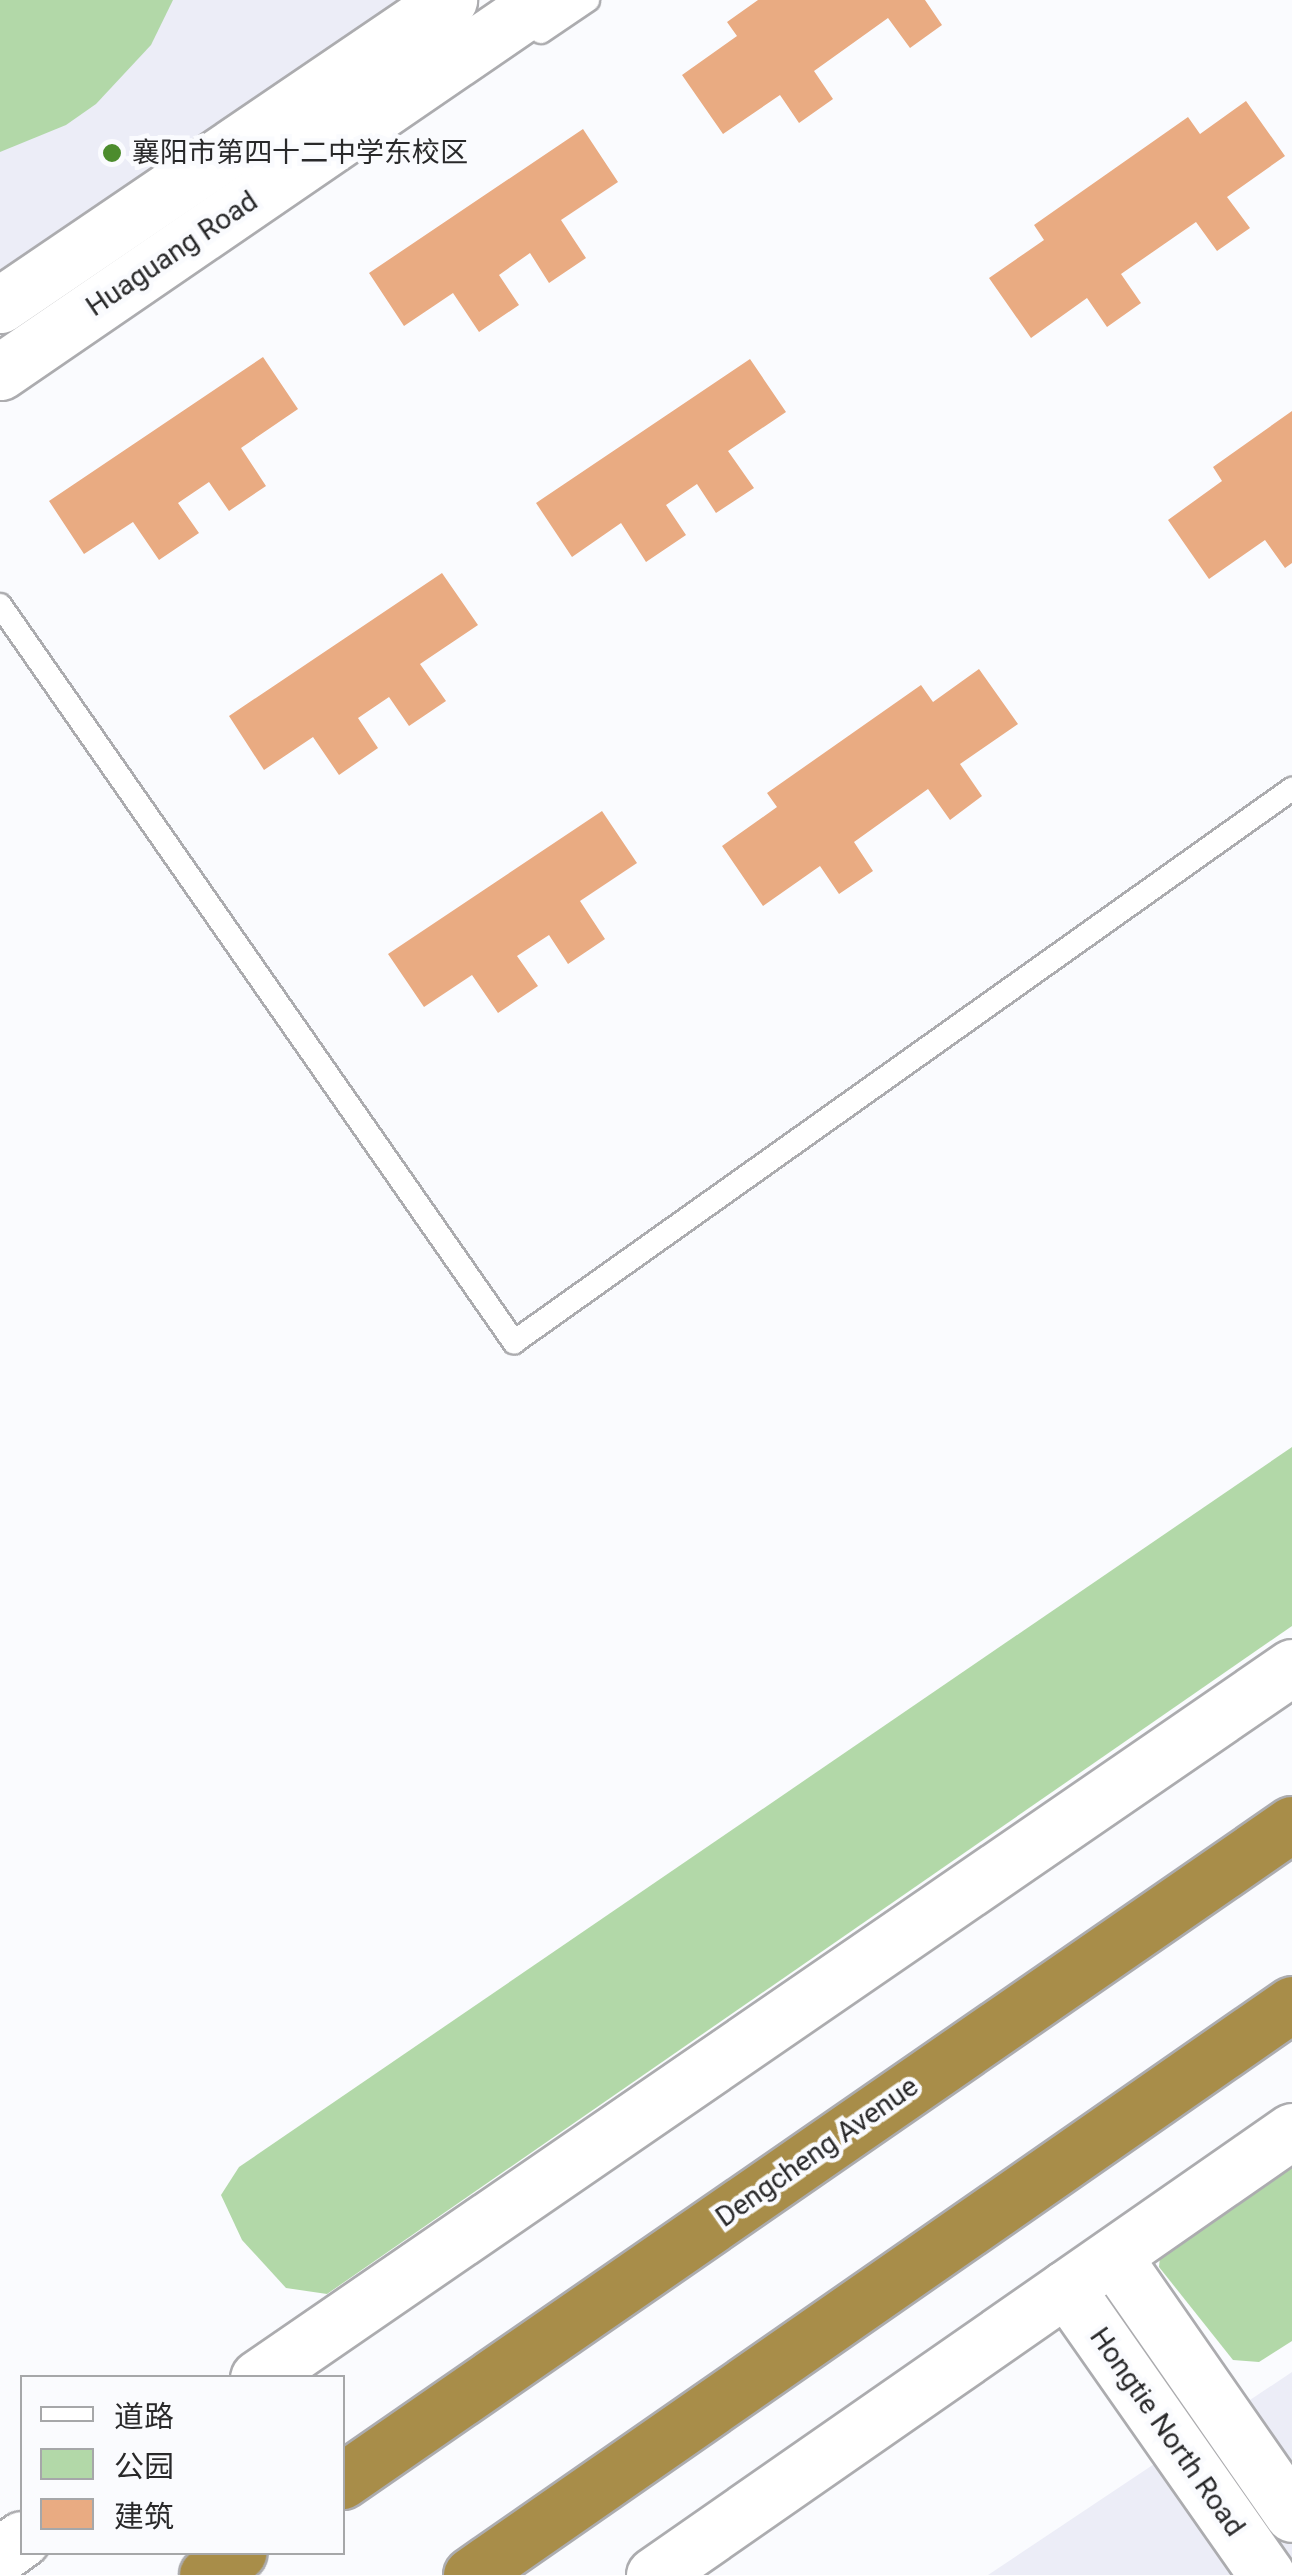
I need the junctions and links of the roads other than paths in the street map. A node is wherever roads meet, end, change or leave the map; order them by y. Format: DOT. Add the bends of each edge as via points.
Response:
graph roads {
  1 [pos="449,0"];
  2 [pos="542,0"];
  3 [pos="588,0"];
  4 [pos="0,305"];
  5 [pos="8,381"];
  6 [pos="0,605"];
  7 [pos="1292,789"];
  8 [pos="1292,1667"];
  9 [pos="1292,1824"];
  10 [pos="1292,2004"];
  11 [pos="1292,2131"];
  12 [pos="1113,2256"];
  13 [pos="1066,2288"];
  14 [pos="262,2375"];
  15 [pos="345,2479"];
  16 [pos="1292,2514"];
  17 [pos="236,2555"];
  18 [pos="207,2575"];
  19 [pos="471,2575"];
  20 [pos="654,2575"];
  21 [pos="1267,2575"];
  1 -- 4 [label="street, Huaguang Road"];
  2 -- 5 [label="street, Huaguang Road"];
  3 -- 5 [label="lane"];
  6 -- 7 [label="lane" via="514,1342"];
  8 -- 14 [label="street"];
  9 -- 15 [label="highway, Dengcheng Avenue"];
  10 -- 19 [label="highway"];
  11 -- 12 [label="street"];
  12 -- 13 [label="street"];
  12 -- 16 [label="street, Hongtie North Road"];
  13 -- 20 [label="street"];
  13 -- 21 [label="street, Hongtie North Road"];
  17 -- 18 [label="highway"];
}
